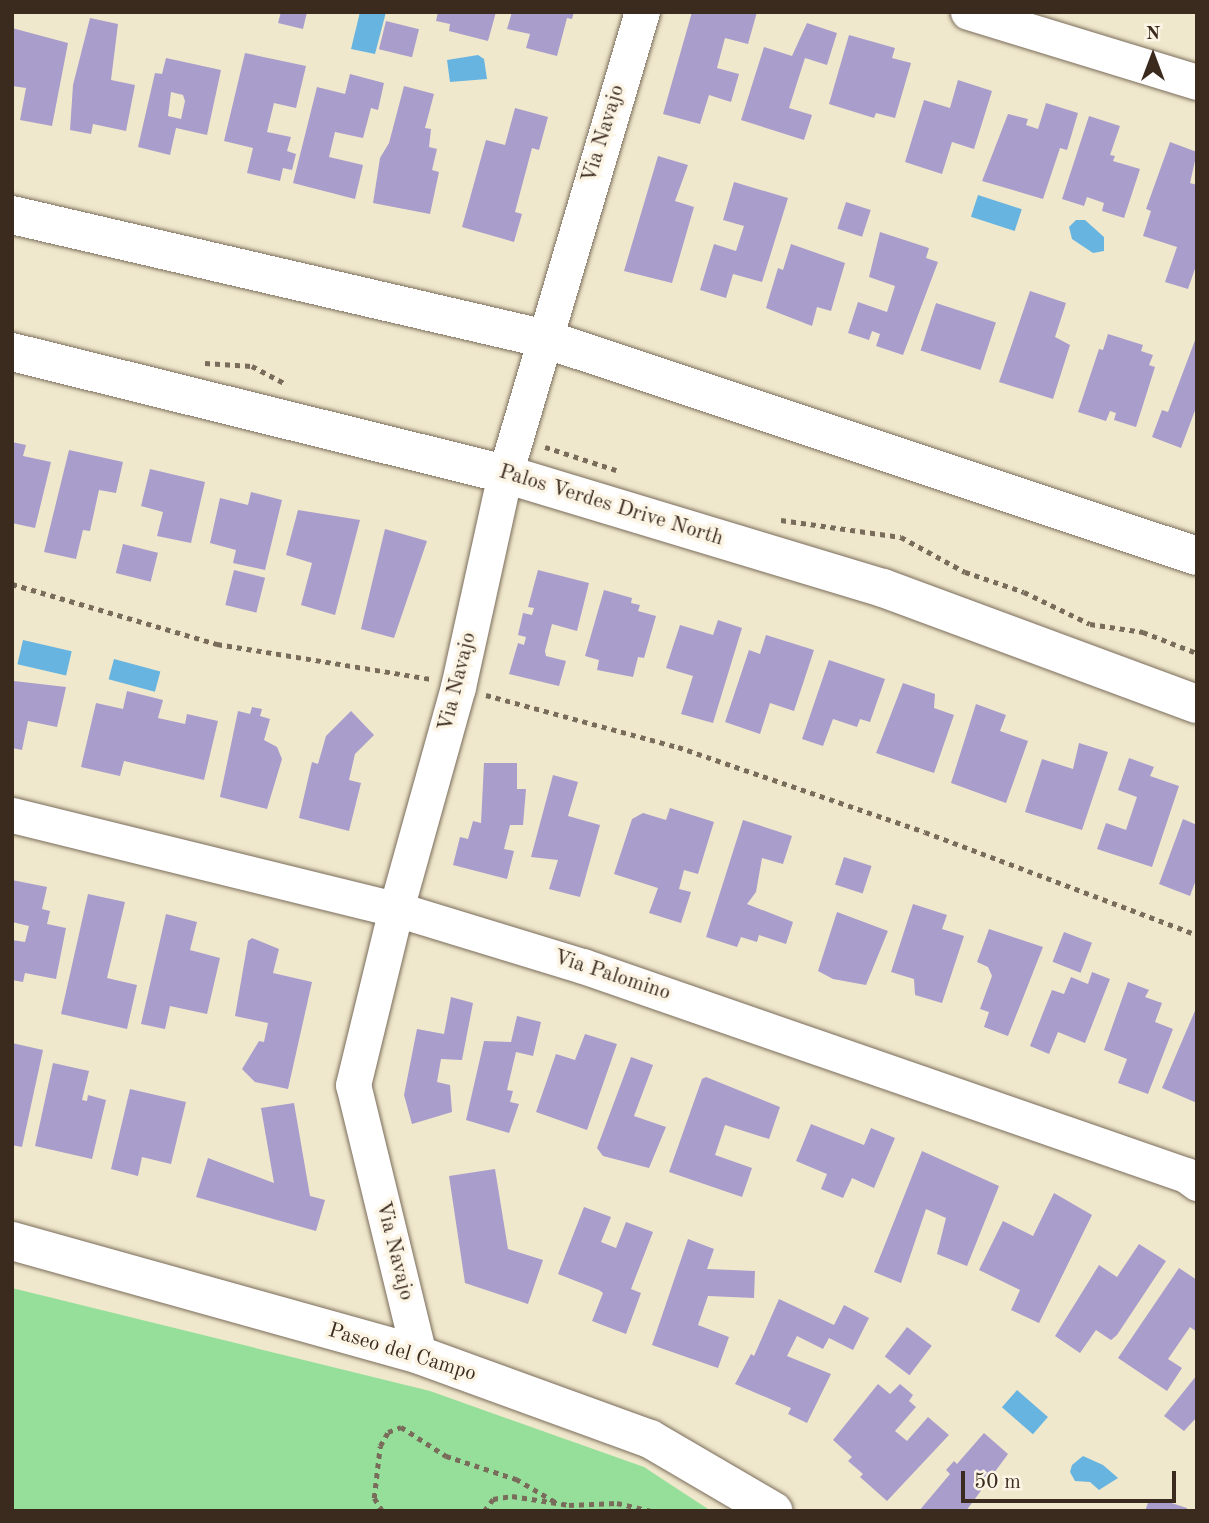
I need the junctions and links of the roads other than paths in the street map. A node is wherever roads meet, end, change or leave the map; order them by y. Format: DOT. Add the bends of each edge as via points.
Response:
graph roads {
  1 [pos="642,12"];
  2 [pos="968,12"];
  3 [pos="1197,82"];
  4 [pos="12,215"];
  5 [pos="542,338"];
  6 [pos="12,352"];
  7 [pos="505,474"];
  8 [pos="1197,556"];
  9 [pos="1197,704"];
  10 [pos="12,815"];
  11 [pos="396,909"];
  12 [pos="1197,1183"];
  13 [pos="12,1241"];
  14 [pos="419,1355"];
  15 [pos="773,1511"];
  1 -- 5 [label="street, Via Navajo"];
  2 -- 3 [label="street"];
  4 -- 5 [label="main road"];
  5 -- 7 [label="street, Via Navajo"];
  5 -- 8 [label="main road"];
  6 -- 7 [label="main road, Palos Verdes Drive North"];
  7 -- 9 [label="main road, Palos Verdes Drive North" via="883,588"];
  7 -- 11 [label="street, Via Navajo" via="458,687"];
  10 -- 11 [label="street, Via Palomino"];
  11 -- 12 [label="street, Via Palomino" via="583,966 1185,1175"];
  11 -- 14 [label="street, Via Navajo" via="353,1086"];
  13 -- 14 [label="main road, Paseo del Campo"];
  14 -- 15 [label="main road, Paseo del Campo" via="650,1439"];
}
